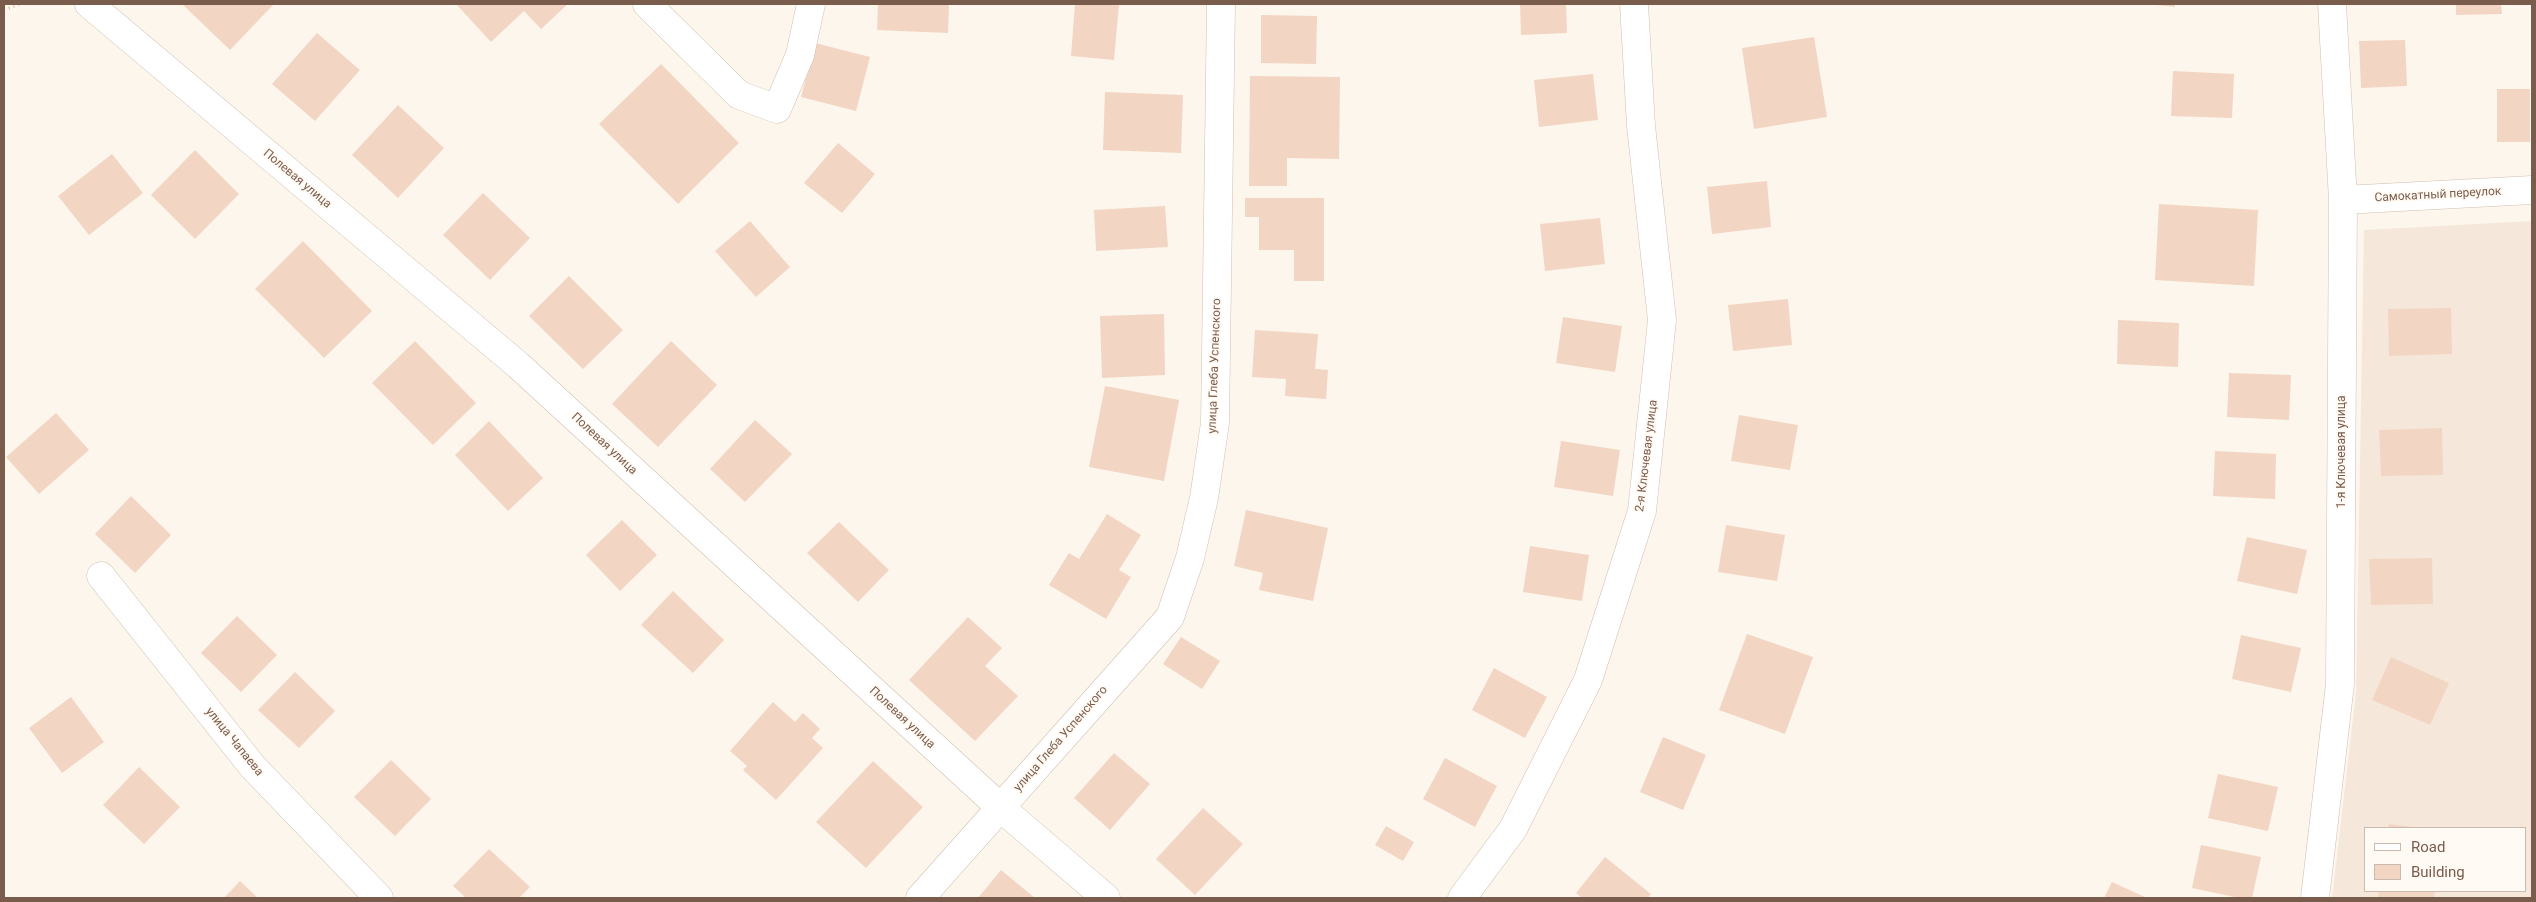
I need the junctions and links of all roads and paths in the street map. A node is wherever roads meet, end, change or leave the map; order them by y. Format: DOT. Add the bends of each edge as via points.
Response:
graph roads {
  1 [pos="20,4"];
  2 [pos="90,4"];
  3 [pos="647,4"];
  4 [pos="811,4"];
  5 [pos="1221,4"];
  6 [pos="1634,4"];
  7 [pos="2332,4"];
  8 [pos="4,10"];
  9 [pos="2532,190"];
  10 [pos="2343,200"];
  11 [pos="101,576"];
  12 [pos="1001,808"];
  13 [pos="379,898"];
  14 [pos="920,898"];
  15 [pos="1106,898"];
  16 [pos="1462,898"];
  17 [pos="2315,898"];
  1 -- 8 [label="path"];
  2 -- 12 [label="street, Полевая улица" via="518,365"];
  3 -- 4 [label="street" via="739,95 777,109 800,55"];
  5 -- 12 [label="street, улица Глеба Успенского" via="1215,423 1204,498 1190,558 1170,617"];
  6 -- 16 [label="street, 2-я Ключевая улица" via="1641,126 1662,320 1642,511 1588,680 1513,829"];
  7 -- 10 [label="street, 1-я Ключевая улица"];
  9 -- 10 [label="street, Самокатный переулок"];
  10 -- 17 [label="street, 1-я Ключевая улица" via="2340,684"];
  11 -- 13 [label="street, улица Чапаева" via="253,767"];
  12 -- 14 [label="street, улица Глеба Успенского"];
  12 -- 15 [label="street, Полевая улица"];
}
